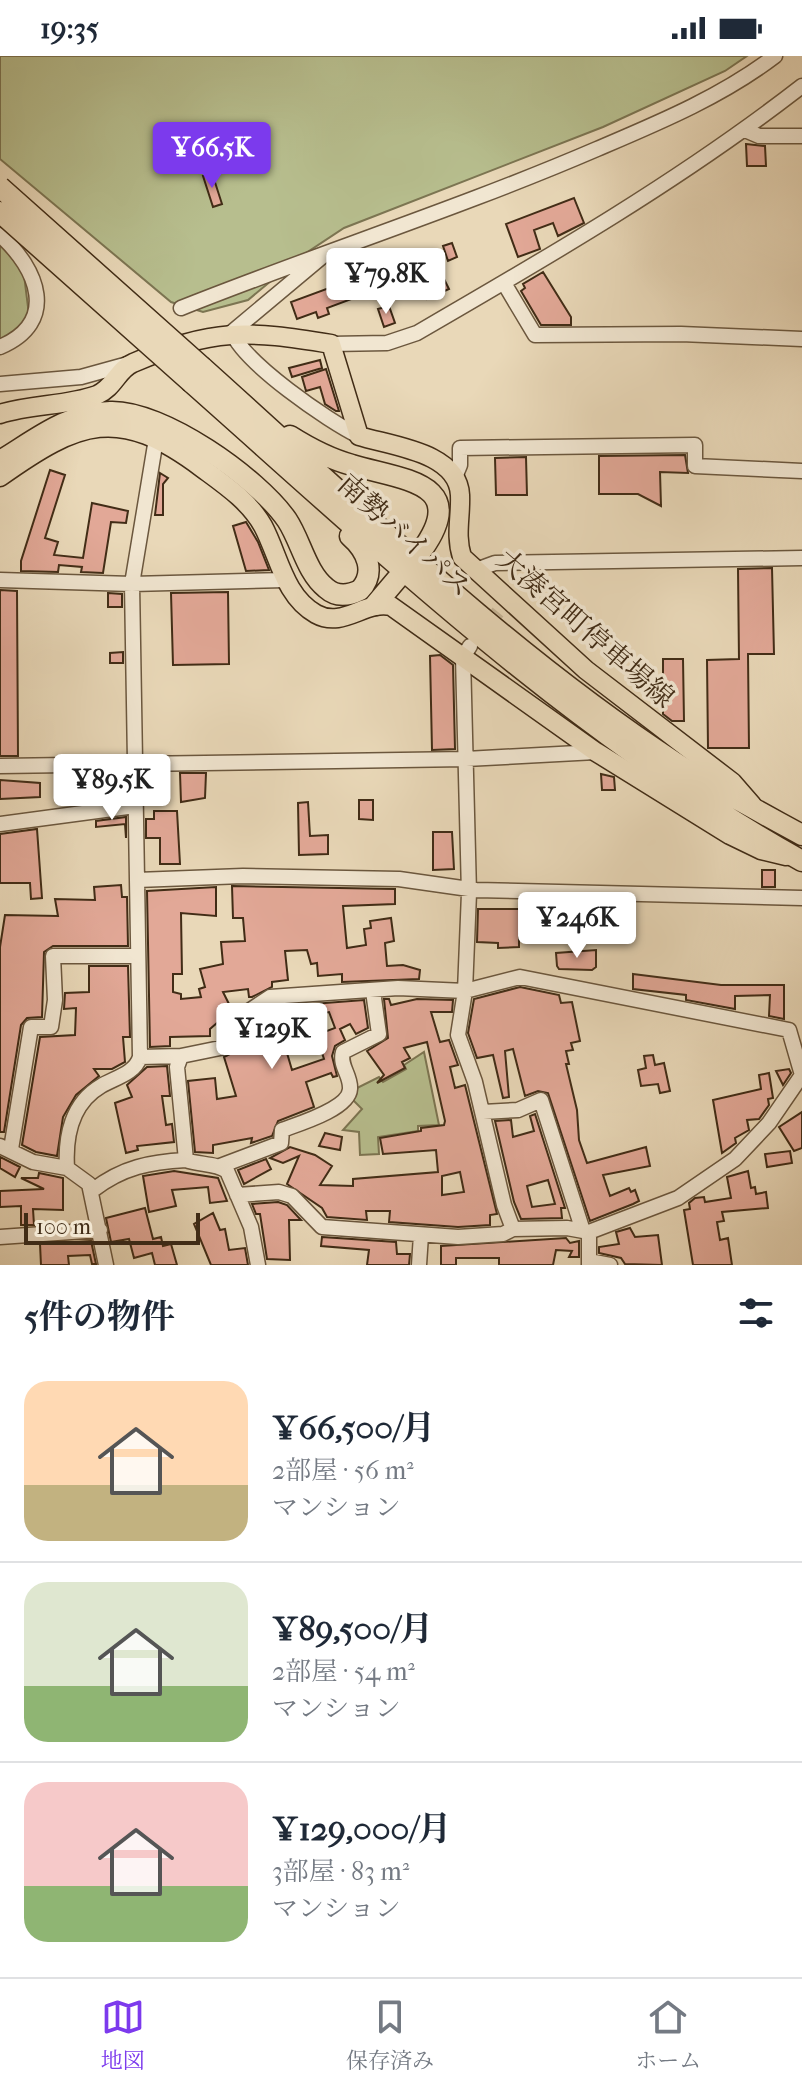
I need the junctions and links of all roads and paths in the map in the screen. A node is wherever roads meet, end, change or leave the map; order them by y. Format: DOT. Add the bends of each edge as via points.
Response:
graph roads {
  1 [pos="775,56"];
  2 [pos="763,62"];
  3 [pos="802,86"];
  4 [pos="745,130"];
  5 [pos="802,136"];
  6 [pos="0,187"];
  7 [pos="0,212"];
  8 [pos="0,235"];
  9 [pos="323,256"];
  10 [pos="504,283"];
  11 [pos="181,308"];
  12 [pos="232,332"];
  13 [pos="802,339"];
  14 [pos="331,344"];
  15 [pos="0,347"];
  16 [pos="128,364"];
  17 [pos="197,375"];
  18 [pos="0,384"];
  19 [pos="0,414"];
  20 [pos="359,436"];
  21 [pos="156,439"];
  22 [pos="802,471"];
  23 [pos="0,472"];
  24 [pos="455,477"];
  25 [pos="422,550"];
  26 [pos="802,558"];
  27 [pos="476,570"];
  28 [pos="397,579"];
  29 [pos="0,580"];
  30 [pos="285,580"];
  31 [pos="132,584"];
  32 [pos="375,605"];
  33 [pos="466,651"];
  34 [pos="596,752"];
  35 [pos="466,759"];
  36 [pos="135,764"];
  37 [pos="0,766"];
  38 [pos="135,806"];
  39 [pos="757,810"];
  40 [pos="0,824"];
  41 [pos="802,835"];
  42 [pos="801,860"];
  43 [pos="137,880"];
  44 [pos="468,888"];
  45 [pos="802,898"];
  46 [pos="138,956"];
  47 [pos="373,991"];
  48 [pos="465,991"];
  49 [pos="181,1056"];
  50 [pos="140,1057"];
  51 [pos="802,1075"];
  52 [pos="483,1112"];
  53 [pos="5,1147"];
  54 [pos="186,1160"];
  55 [pos="220,1166"];
  56 [pos="67,1168"];
  57 [pos="93,1190"];
  58 [pos="237,1195"];
  59 [pos="513,1229"];
  60 [pos="100,1230"];
  61 [pos="586,1232"];
  62 [pos="421,1235"];
  63 [pos="0,1237"];
  64 [pos="589,1263"];
  65 [pos="106,1265"];
  66 [pos="258,1265"];
  67 [pos="419,1265"];
  68 [pos="610,1265"];
  1 -- 2 [label="street"];
  2 -- 9 [label="street" via="679,113 563,164"];
  3 -- 4 [label="street"];
  4 -- 5 [label="street" via="759,136"];
  4 -- 10 [label="street" via="632,207"];
  6 -- 17 [label="highway, 南勢バイパス, bridge"];
  7 -- 17 [label="highway, 南勢バイパス, bridge"];
  8 -- 15 [label="street" via="25,262 37,306 31,326"];
  9 -- 11 [label="street"];
  9 -- 12 [label="street"];
  10 -- 13 [label="street" via="535,335"];
  10 -- 14 [label="street" via="417,333 387,343"];
  12 -- 14 [label="main road"];
  12 -- 16 [label="main road" via="208,335"];
  12 -- 20 [label="street" via="247,353 322,417"];
  14 -- 20 [label="main road"];
  16 -- 18 [label="street" via="81,377"];
  16 -- 19 [label="main road" via="109,389 94,396"];
  17 -- 23 [label="highway" via="223,421 359,544 368,567 360,590 340,595 326,589 270,500 188,437 145,416 109,412 63,422"];
  17 -- 25 [label="highway" via="253,402 304,444 426,488 441,512"];
  17 -- 39 [label="highway, 南勢バイパス" via="485,620 676,763"];
  17 -- 42 [label="highway, 南勢バイパス" via="461,622 573,712 669,781"];
  20 -- 24 [label="main road" via="432,458"];
  21 -- 23 [label="main road" via="107,426 70,433"];
  21 -- 30 [label="main road" via="181,452 248,505 262,524"];
  21 -- 31 [label="street"];
  22 -- 24 [label="street" via="695,466 695,445 547,445 460,448"];
  24 -- 27 [label="main road, 大湊宮町停車場線" via="459,547"];
  26 -- 27 [label="street" via="495,563"];
  27 -- 39 [label="main road, 大湊宮町停車場線" via="503,606 732,782"];
  28 -- 32 [label="highway"];
  29 -- 31 [label="street"];
  30 -- 31 [label="street"];
  30 -- 32 [label="main road" via="306,608 320,616 349,616"];
  31 -- 36 [label="street"];
  32 -- 33 [label="main road" via="401,611"];
  33 -- 34 [label="main road"];
  33 -- 35 [label="street"];
  34 -- 35 [label="street"];
  34 -- 42 [label="main road" via="730,835"];
  35 -- 36 [label="street"];
  35 -- 44 [label="street"];
  36 -- 37 [label="street"];
  36 -- 38 [label="street"];
  38 -- 40 [label="street"];
  38 -- 43 [label="street"];
  39 -- 41 [label="highway, 南勢バイパス"];
  43 -- 44 [label="street" via="399,879"];
  43 -- 46 [label="street"];
  44 -- 45 [label="street"];
  44 -- 48 [label="street"];
  46 -- 50 [label="street"];
  46 -- 53 [label="street" via="53,956 51,1027 31,1027"];
  47 -- 48 [label="street"];
  47 -- 49 [label="street" via="270,997 225,1027 225,1047"];
  47 -- 55 [label="street" via="379,1034 343,1052 349,1094 319,1117 282,1130 281,1143"];
  48 -- 51 [label="street" via="520,977 789,1030"];
  48 -- 52 [label="street" via="459,1041"];
  49 -- 50 [label="street"];
  49 -- 54 [label="street" via="177,1067"];
  50 -- 56 [label="street" via="133,1069 99,1087 76,1110"];
  51 -- 61 [label="street" via="769,1123 735,1159 678,1198"];
  52 -- 59 [label="street"];
  52 -- 61 [label="street" via="518,1110 541,1100"];
  53 -- 56 [label="street" via="33,1162"];
  54 -- 55 [label="street"];
  54 -- 57 [label="street" via="137,1166"];
  55 -- 58 [label="street"];
  56 -- 57 [label="street"];
  57 -- 60 [label="street"];
  58 -- 62 [label="street" via="292,1196 322,1227"];
  58 -- 66 [label="street" via="254,1236"];
  59 -- 61 [label="street"];
  59 -- 62 [label="street" via="503,1234"];
  60 -- 63 [label="street"];
  60 -- 65 [label="street"];
  61 -- 64 [label="street"];
  62 -- 67 [label="street"];
  64 -- 68 [label="street"];
}
